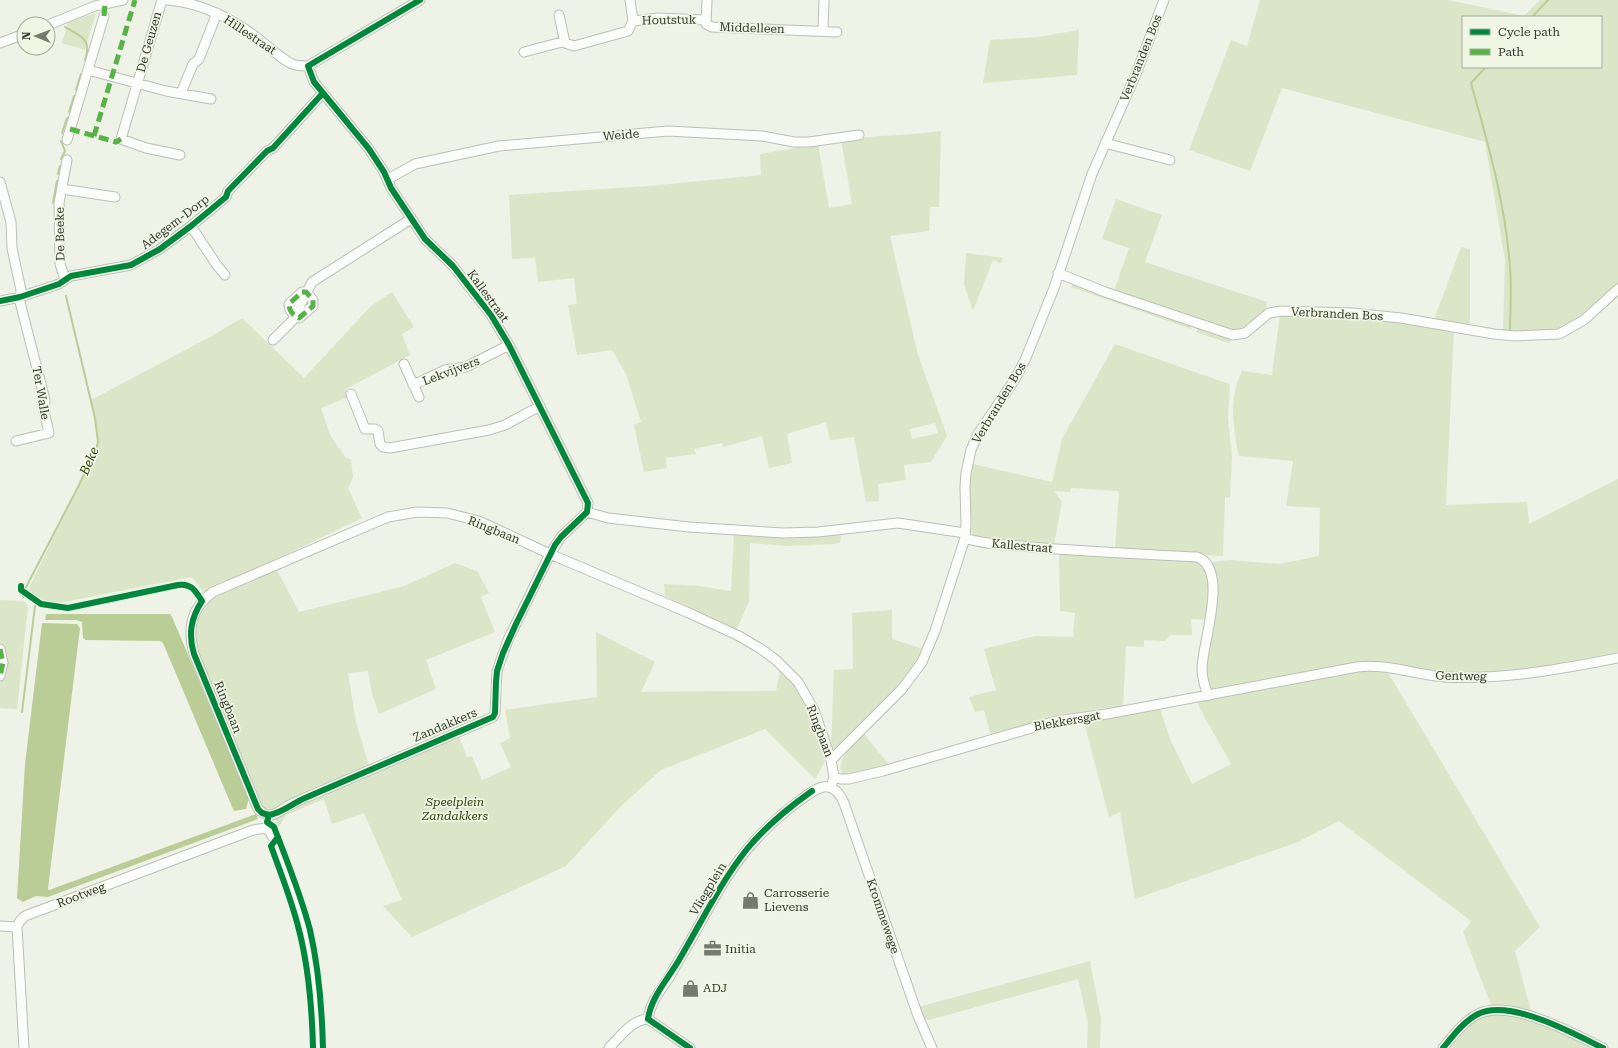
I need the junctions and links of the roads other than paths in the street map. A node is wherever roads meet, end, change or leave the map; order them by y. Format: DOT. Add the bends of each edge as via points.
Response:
graph roads {
  1 [pos="123,0"];
  2 [pos="162,0"];
  3 [pos="167,0"];
  4 [pos="420,0"];
  5 [pos="630,0"];
  6 [pos="707,0"];
  7 [pos="824,0"];
  8 [pos="1164,0"];
  9 [pos="217,13"];
  10 [pos="559,15"];
  11 [pos="104,16"];
  12 [pos="706,20"];
  13 [pos="633,21"];
  14 [pos="56,22"];
  15 [pos="823,31"];
  16 [pos="837,32"];
  17 [pos="16,37"];
  18 [pos="0,43"];
  19 [pos="565,43"];
  20 [pos="524,52"];
  21 [pos="308,66"];
  22 [pos="88,70"];
  23 [pos="137,84"];
  24 [pos="182,93"];
  25 [pos="323,93"];
  26 [pos="211,99"];
  27 [pos="860,135"];
  28 [pos="67,140"];
  29 [pos="1105,143"];
  30 [pos="180,156"];
  31 [pos="67,160"];
  32 [pos="1170,160"];
  33 [pos="388,180"];
  34 [pos="0,182"];
  35 [pos="62,189"];
  36 [pos="115,197"];
  37 [pos="411,219"];
  38 [pos="191,226"];
  39 [pos="1058,273"];
  40 [pos="225,275"];
  41 [pos="66,279"];
  42 [pos="1618,289"];
  43 [pos="20,297"];
  44 [pos="0,301"];
  45 [pos="273,340"];
  46 [pos="509,345"];
  47 [pos="404,364"];
  48 [pos="413,385"];
  49 [pos="351,394"];
  50 [pos="419,397"];
  51 [pos="540,406"];
  52 [pos="16,441"];
  53 [pos="587,512"];
  54 [pos="965,536"];
  55 [pos="550,554"];
  56 [pos="0,649"];
  57 [pos="1618,658"];
  58 [pos="0,676"];
  59 [pos="1304,678"];
  60 [pos="1208,696"];
  61 [pos="831,760"];
  62 [pos="834,777"];
  63 [pos="831,787"];
  64 [pos="269,815"];
  65 [pos="0,926"];
  66 [pos="17,927"];
  67 [pos="648,1019"];
  68 [pos="24,1048"];
  69 [pos="318,1048"];
  70 [pos="609,1048"];
  71 [pos="690,1048"];
  72 [pos="932,1048"];
  73 [pos="1443,1048"];
  74 [pos="1603,1048"];
  1 -- 14 [label="street" via="95,6"];
  2 -- 23 [label="street, De Geuzen"];
  3 -- 9 [label="street, Hillestraat" via="196,5"];
  4 -- 21 [label="street"];
  5 -- 13 [label="street, Houtstuk"];
  6 -- 12 [label="street, Middelleen"];
  7 -- 15 [label="street"];
  8 -- 29 [label="street, Verbranden Bos" via="1136,74"];
  9 -- 21 [label="street, Hillestraat" via="246,30 290,63"];
  9 -- 24 [label="street"];
  10 -- 19 [label="street"];
  11 -- 22 [label="street"];
  12 -- 13 [label="street, Houtstuk" via="658,18"];
  12 -- 15 [label="street, Middelleen" via="706,24 712,27"];
  13 -- 19 [label="street, Houtstuk" via="628,31 574,46"];
  15 -- 16 [label="street, Middelleen"];
  17 -- 18 [label="street"];
  19 -- 20 [label="street, Houtstuk"];
  21 -- 25 [label="street, Kallestraat" via="314,82"];
  22 -- 23 [label="street, De Geuzen"];
  22 -- 28 [label="street"];
  23 -- 24 [label="street, De Geuzen"];
  23 -- 30 [label="street, De Geuzen" via="121,139"];
  24 -- 26 [label="street, De Geuzen"];
  25 -- 33 [label="street, Kallestraat" via="369,149"];
  25 -- 38 [label="street, Adegem-Dorp" via="273,148 228,191 226,197"];
  27 -- 33 [label="street, Weide" via="794,142 762,136 668,131 498,146 414,164"];
  29 -- 32 [label="street"];
  29 -- 39 [label="street, Verbranden Bos"];
  31 -- 35 [label="street, De Beeke"];
  33 -- 37 [label="street, Kallestraat"];
  34 -- 43 [label="street" via="11,222 12,248 21,290"];
  35 -- 36 [label="street, De Beeke"];
  35 -- 41 [label="street, De Beeke" via="59,203 60,264"];
  37 -- 45 [label="street" via="312,282 292,321"];
  37 -- 46 [label="street, Kallestraat" via="425,239 453,266 491,315"];
  38 -- 40 [label="street"];
  38 -- 41 [label="street, Adegem-Dorp" via="160,249 131,265"];
  39 -- 42 [label="street, Verbranden Bos" via="1105,292 1233,335 1245,333 1269,313 1281,311 1352,313 1401,318 1515,336 1559,334 1584,320"];
  39 -- 54 [label="street, Verbranden Bos" via="1025,360 1015,380 978,434 971,450 965,480"];
  41 -- 43 [label="street, Adegem-Dorp" via="59,284"];
  43 -- 44 [label="street, Adegem-Dorp"];
  43 -- 52 [label="street, Ter Walle" via="45,400 44,411 49,433"];
  46 -- 48 [label="street, Lekvijvers" via="466,367 445,370"];
  46 -- 51 [label="street, Kallestraat"];
  47 -- 48 [label="street, Lekvijvers"];
  48 -- 50 [label="street, Lekvijvers"];
  49 -- 51 [label="street" via="365,429 378,431 380,444 390,448 489,430 505,425"];
  51 -- 53 [label="street, Kallestraat" via="588,503"];
  53 -- 54 [label="street, Kallestraat" via="608,518 689,527 783,533 818,532 898,523"];
  53 -- 55 [label="street" via="561,537"];
  54 -- 60 [label="street, Kallestraat" via="988,543 1204,559 1209,566 1214,590 1202,669"];
  54 -- 61 [label="street" via="935,631 922,662 902,688"];
  55 -- 61 [label="street, Ringbaan" via="689,613 761,648 798,682 814,710"];
  55 -- 64 [label="street, Zandakkers" via="503,653 497,671 493,717 289,805 277,814"];
  55 -- 64 [label="street, Ringbaan" via="479,521 447,513 417,512 388,517 213,592 202,600 190,628 194,654 258,809"];
  56 -- 58 [label="street" via="3,663"];
  57 -- 59 [label="street, Gentweg" via="1491,677 1446,677 1373,666"];
  59 -- 60 [label="street, Blekkersgat"];
  60 -- 62 [label="street, Blekkersgat" via="1107,714 1056,720 856,778 845,780"];
  61 -- 62 [label="street, Ringbaan"];
  62 -- 63 [label="street, Ringbaan"];
  63 -- 67 [label="street, Vliegplein" via="816,788 805,796 771,824 746,850 720,888 653,1002"];
  63 -- 72 [label="street, Krommewege" via="841,794 918,1016"];
  65 -- 66 [label="street"];
  66 -- 68 [label="street"];
  66 -- 69 [label="street, Rootweg" via="25,916 253,830 266,828 275,841 303,924 317,1007"];
  67 -- 70 [label="street" via="635,1022"];
  67 -- 71 [label="street"];
  73 -- 74 [label="street" via="1472,1018 1485,1011 1497,1010 1528,1016 1557,1026"];
}
